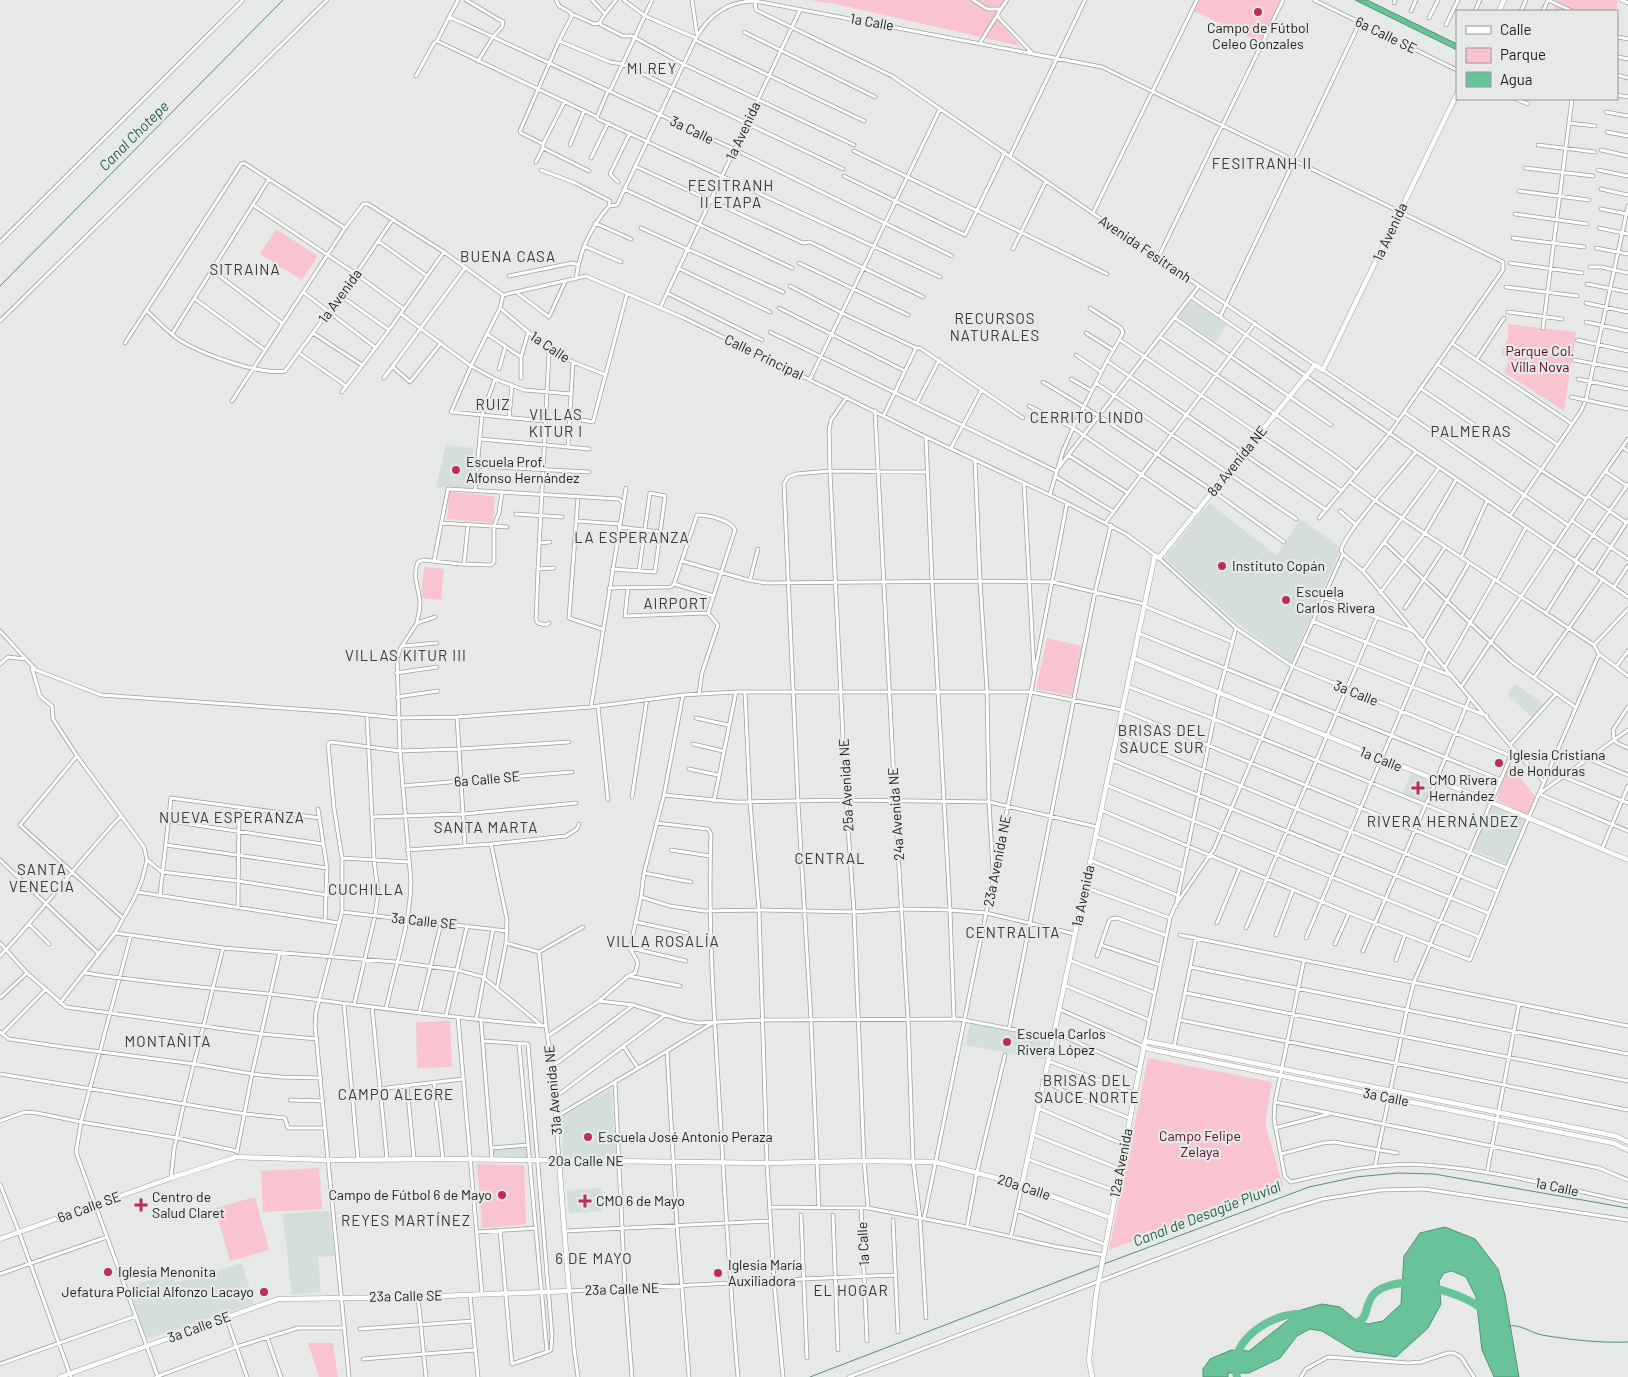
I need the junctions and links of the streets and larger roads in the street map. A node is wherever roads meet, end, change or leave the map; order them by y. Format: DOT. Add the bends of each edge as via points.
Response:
graph roads {
  1 [pos="243,0"];
  2 [pos="327,0"];
  3 [pos="458,0"];
  4 [pos="466,0"];
  5 [pos="556,0"];
  6 [pos="592,0"];
  7 [pos="616,0"];
  8 [pos="624,0"];
  9 [pos="652,0"];
  10 [pos="692,0"];
  11 [pos="785,0"];
  12 [pos="973,0"];
  13 [pos="1007,0"];
  14 [pos="1085,0"];
  15 [pos="1197,0"];
  16 [pos="1283,0"];
  17 [pos="1314,0"];
  18 [pos="1416,0"];
  19 [pos="1438,0"];
  20 [pos="1458,0"];
  21 [pos="1548,0"];
  22 [pos="1621,0"];
  23 [pos="755,1"];
  24 [pos="1628,3"];
  25 [pos="786,7"];
  26 [pos="1001,9"];
  27 [pos="800,10"];
  28 [pos="1570,10"];
  29 [pos="1411,11"];
  30 [pos="572,14"];
  31 [pos="605,14"];
  32 [pos="998,14"];
  33 [pos="645,16"];
  34 [pos="449,17"];
  35 [pos="1429,18"];
  36 [pos="1360,22"];
  37 [pos="600,23"];
  38 [pos="1446,25"];
  39 [pos="792,28"];
  40 [pos="744,32"];
  41 [pos="493,37"];
  42 [pos="1618,37"];
  43 [pos="696,38"];
  44 [pos="634,39"];
  45 [pos="1628,39"];
  46 [pos="437,41"];
  47 [pos="559,41"];
  48 [pos="980,43"];
  49 [pos="781,50"];
  50 [pos="1033,53"];
  51 [pos="1618,57"];
  52 [pos="1057,58"];
  53 [pos="1628,59"];
  54 [pos="478,61"];
  55 [pos="549,63"];
  56 [pos="622,64"];
  57 [pos="683,64"];
  58 [pos="1456,70"];
  59 [pos="770,75"];
  60 [pos="416,76"];
  61 [pos="672,88"];
  62 [pos="539,89"];
  63 [pos="608,91"];
  64 [pos="1153,91"];
  65 [pos="1456,96"];
  66 [pos="875,97"];
  67 [pos="758,99"];
  68 [pos="1518,100"];
  69 [pos="1572,100"];
  70 [pos="565,101"];
  71 [pos="1528,104"];
  72 [pos="940,108"];
  73 [pos="584,110"];
  74 [pos="1606,112"];
  75 [pos="659,114"];
  76 [pos="1628,116"];
  77 [pos="597,117"];
  78 [pos="864,121"];
  79 [pos="608,123"];
  80 [pos="747,123"];
  81 [pos="1569,123"];
  82 [pos="1222,126"];
  83 [pos="1595,126"];
  84 [pos="1607,132"];
  85 [pos="630,133"];
  86 [pos="1628,136"];
  87 [pos="647,140"];
  88 [pos="570,145"];
  89 [pos="854,145"];
  90 [pos="1538,145"];
  91 [pos="543,146"];
  92 [pos="1566,148"];
  93 [pos="1601,150"];
  94 [pos="734,151"];
  95 [pos="854,151"];
  96 [pos="1005,152"];
  97 [pos="1595,152"];
  98 [pos="1010,156"];
  99 [pos="1628,156"];
  100 [pos="591,158"];
  101 [pos="1294,161"];
  102 [pos="536,162"];
  103 [pos="635,166"];
  104 [pos="1525,168"];
  105 [pos="843,169"];
  106 [pos="541,170"];
  107 [pos="1598,170"];
  108 [pos="589,171"];
  109 [pos="1563,172"];
  110 [pos="722,176"];
  111 [pos="844,176"];
  112 [pos="1593,176"];
  113 [pos="1628,176"];
  114 [pos="907,178"];
  115 [pos="269,179"];
  116 [pos="1046,181"];
  117 [pos="618,182"];
  118 [pos="624,189"];
  119 [pos="1601,189"];
  120 [pos="1519,191"];
  121 [pos="1628,195"];
  122 [pos="1560,196"];
  123 [pos="710,200"];
  124 [pos="1589,200"];
  125 [pos="896,201"];
  126 [pos="252,206"];
  127 [pos="610,206"];
  128 [pos="1628,206"];
  129 [pos="1601,209"];
  130 [pos="977,211"];
  131 [pos="1399,212"];
  132 [pos="1093,213"];
  133 [pos="1515,214"];
  134 [pos="1627,214"];
  135 [pos="393,219"];
  136 [pos="1557,220"];
  137 [pos="595,223"];
  138 [pos="699,224"];
  139 [pos="885,224"];
  140 [pos="1588,224"];
  141 [pos="344,228"];
  142 [pos="641,228"];
  143 [pos="1599,228"];
  144 [pos="1021,232"];
  145 [pos="1622,233"];
  146 [pos="1628,234"];
  147 [pos="1513,238"];
  148 [pos="631,239"];
  149 [pos="378,241"];
  150 [pos="0,242"];
  151 [pos="1554,243"];
  152 [pos="584,246"];
  153 [pos="874,246"];
  154 [pos="1584,247"];
  155 [pos="688,248"];
  156 [pos="1596,248"];
  157 [pos="1013,249"];
  158 [pos="444,252"];
  159 [pos="1618,252"];
  160 [pos="1628,254"];
  161 [pos="327,256"];
  162 [pos="952,256"];
  163 [pos="1158,258"];
  164 [pos="621,262"];
  165 [pos="799,262"];
  166 [pos="1510,264"];
  167 [pos="578,265"];
  168 [pos="1590,267"];
  169 [pos="465,268"];
  170 [pos="678,268"];
  171 [pos="792,268"];
  172 [pos="864,268"];
  173 [pos="1551,268"];
  174 [pos="212,270"];
  175 [pos="1614,270"];
  176 [pos="1582,273"];
  177 [pos="1628,273"];
  178 [pos="356,274"];
  179 [pos="1107,274"];
  180 [pos="427,276"];
  181 [pos="509,276"];
  182 [pos="940,277"];
  183 [pos="576,279"];
  184 [pos="565,282"];
  185 [pos="1587,284"];
  186 [pos="790,286"];
  187 [pos="1200,286"];
  188 [pos="1506,286"];
  189 [pos="1610,288"];
  190 [pos="854,289"];
  191 [pos="303,292"];
  192 [pos="516,292"];
  193 [pos="783,292"];
  194 [pos="1628,292"];
  195 [pos="667,293"];
  196 [pos="1548,293"];
  197 [pos="627,294"];
  198 [pos="503,295"];
  199 [pos="341,296"];
  200 [pos="1577,296"];
  201 [pos="924,297"];
  202 [pos="1191,297"];
  203 [pos="195,299"];
  204 [pos="1586,303"];
  205 [pos="1226,304"];
  206 [pos="1606,307"];
  207 [pos="500,308"];
  208 [pos="660,308"];
  209 [pos="780,308"];
  210 [pos="1090,308"];
  211 [pos="404,309"];
  212 [pos="146,310"];
  213 [pos="328,312"];
  214 [pos="770,312"];
  215 [pos="1508,312"];
  216 [pos="1628,312"];
  217 [pos="842,313"];
  218 [pos="400,314"];
  219 [pos="908,315"];
  220 [pos="1545,316"];
  221 [pos="1220,317"];
  222 [pos="1175,318"];
  223 [pos="1504,318"];
  224 [pos="1562,319"];
  225 [pos="0,321"];
  226 [pos="1586,322"];
  227 [pos="282,323"];
  228 [pos="1255,323"];
  229 [pos="1602,326"];
  230 [pos="1544,328"];
  231 [pos="421,329"];
  232 [pos="389,330"];
  233 [pos="1628,331"];
  234 [pos="770,332"];
  235 [pos="313,333"];
  236 [pos="528,333"];
  237 [pos="1086,333"];
  238 [pos="172,334"];
  239 [pos="487,334"];
  240 [pos="832,334"];
  241 [pos="1246,335"];
  242 [pos="1160,337"];
  243 [pos="762,340"];
  244 [pos="1120,340"];
  245 [pos="1577,340"];
  246 [pos="441,342"];
  247 [pos="125,343"];
  248 [pos="1453,344"];
  249 [pos="1598,344"];
  250 [pos="376,348"];
  251 [pos="506,348"];
  252 [pos="916,348"];
  253 [pos="265,350"];
  254 [pos="1113,350"];
  255 [pos="1628,351"];
  256 [pos="551,352"];
  257 [pos="299,353"];
  258 [pos="1076,355"];
  259 [pos="1230,356"];
  260 [pos="521,357"];
  261 [pos="821,357"];
  262 [pos="1145,357"];
  263 [pos="1477,359"];
  264 [pos="939,360"];
  265 [pos="1574,360"];
  266 [pos="1107,361"];
  267 [pos="573,362"];
  268 [pos="1594,362"];
  269 [pos="1438,364"];
  270 [pos="1315,365"];
  271 [pos="362,366"];
  272 [pos="392,366"];
  273 [pos="471,366"];
  274 [pos="253,368"];
  275 [pos="499,369"];
  276 [pos="1323,370"];
  277 [pos="1628,370"];
  278 [pos="905,371"];
  279 [pos="1101,372"];
  280 [pos="606,375"];
  281 [pos="1130,376"];
  282 [pos="1216,376"];
  283 [pos="1306,376"];
  284 [pos="384,378"];
  285 [pos="495,378"];
  286 [pos="521,378"];
  287 [pos="810,379"];
  288 [pos="1071,379"];
  289 [pos="1578,379"];
  290 [pos="1590,381"];
  291 [pos="1043,382"];
  292 [pos="1096,383"];
  293 [pos="346,386"];
  294 [pos="512,386"];
  295 [pos="1420,388"];
  296 [pos="1628,389"];
  297 [pos="981,391"];
  298 [pos="1092,391"];
  299 [pos="342,392"];
  300 [pos="546,392"];
  301 [pos="895,393"];
  302 [pos="571,394"];
  303 [pos="1115,395"];
  304 [pos="1201,395"];
  305 [pos="847,397"];
  306 [pos="1290,397"];
  307 [pos="1571,397"];
  308 [pos="1586,400"];
  309 [pos="232,401"];
  310 [pos="917,403"];
  311 [pos="1029,406"];
  312 [pos="1084,406"];
  313 [pos="1628,409"];
  314 [pos="875,411"];
  315 [pos="1404,412"];
  316 [pos="482,414"];
  317 [pos="1186,414"];
  318 [pos="1275,414"];
  319 [pos="884,415"];
  320 [pos="1099,416"];
  321 [pos="509,417"];
  322 [pos="570,418"];
  323 [pos="1023,418"];
  324 [pos="1398,420"];
  325 [pos="545,421"];
  326 [pos="1572,424"];
  327 [pos="962,426"];
  328 [pos="1331,426"];
  329 [pos="1073,428"];
  330 [pos="1259,434"];
  331 [pos="1389,434"];
  332 [pos="1084,435"];
  333 [pos="1171,435"];
  334 [pos="926,437"];
  335 [pos="1628,439"];
  336 [pos="480,440"];
  337 [pos="544,445"];
  338 [pos="1558,445"];
  339 [pos="568,447"];
  340 [pos="1622,447"];
  341 [pos="950,448"];
  342 [pos="589,449"];
  343 [pos="1628,451"];
  344 [pos="1416,452"];
  345 [pos="1157,454"];
  346 [pos="1244,454"];
  347 [pos="1068,455"];
  348 [pos="975,460"];
  349 [pos="477,466"];
  350 [pos="1438,468"];
  351 [pos="543,470"];
  352 [pos="1541,470"];
  353 [pos="830,471"];
  354 [pos="879,471"];
  355 [pos="1056,471"];
  356 [pos="1605,471"];
  357 [pos="588,472"];
  358 [pos="927,472"];
  359 [pos="1228,473"];
  360 [pos="1357,473"];
  361 [pos="1142,474"];
  362 [pos="1055,476"];
  363 [pos="1456,480"];
  364 [pos="1350,482"];
  365 [pos="1024,483"];
  366 [pos="1628,485"];
  367 [pos="626,488"];
  368 [pos="475,490"];
  369 [pos="1342,490"];
  370 [pos="1214,491"];
  371 [pos="502,492"];
  372 [pos="1128,493"];
  373 [pos="1050,494"];
  374 [pos="1525,494"];
  375 [pos="541,495"];
  376 [pos="578,497"];
  377 [pos="1587,497"];
  378 [pos="1376,501"];
  379 [pos="1487,501"];
  380 [pos="623,503"];
  381 [pos="1067,503"];
  382 [pos="1325,509"];
  383 [pos="1340,511"];
  384 [pos="1609,511"];
  385 [pos="1114,512"];
  386 [pos="1196,512"];
  387 [pos="516,514"];
  388 [pos="541,515"];
  389 [pos="1510,516"];
  390 [pos="562,517"];
  391 [pos="1319,518"];
  392 [pos="1402,519"];
  393 [pos="1296,520"];
  394 [pos="1572,520"];
  395 [pos="577,521"];
  396 [pos="1106,522"];
  397 [pos="1627,522"];
  398 [pos="441,523"];
  399 [pos="468,524"];
  400 [pos="1111,525"];
  401 [pos="1356,525"];
  402 [pos="1568,525"];
  403 [pos="494,526"];
  404 [pos="619,526"];
  405 [pos="507,527"];
  406 [pos="1526,527"];
  407 [pos="645,530"];
  408 [pos="660,532"];
  409 [pos="1425,533"];
  410 [pos="1593,535"];
  411 [pos="550,542"];
  412 [pos="1284,542"];
  413 [pos="1384,542"];
  414 [pos="539,543"];
  415 [pos="1554,546"];
  416 [pos="1445,547"];
  417 [pos="1610,547"];
  418 [pos="758,549"];
  419 [pos="1343,554"];
  420 [pos="1157,557"];
  421 [pos="1461,558"];
  422 [pos="1628,559"];
  423 [pos="1404,560"];
  424 [pos="434,561"];
  425 [pos="682,561"];
  426 [pos="1577,561"];
  427 [pos="464,564"];
  428 [pos="1469,564"];
  429 [pos="1628,566"];
  430 [pos="554,568"];
  431 [pos="538,569"];
  432 [pos="612,569"];
  433 [pos="639,571"];
  434 [pos="1363,571"];
  435 [pos="721,573"];
  436 [pos="1594,573"];
  437 [pos="1424,579"];
  438 [pos="1603,579"];
  439 [pos="750,580"];
  440 [pos="1496,580"];
  441 [pos="980,581"];
  442 [pos="835,582"];
  443 [pos="884,582"];
  444 [pos="932,582"];
  445 [pos="1028,582"];
  446 [pos="1053,582"];
  447 [pos="788,583"];
  448 [pos="674,584"];
  449 [pos="1614,587"];
  450 [pos="609,588"];
  451 [pos="628,588"];
  452 [pos="1095,592"];
  453 [pos="1380,593"];
  454 [pos="714,596"];
  455 [pos="1323,597"];
  456 [pos="1521,597"];
  457 [pos="1628,597"];
  458 [pos="1447,600"];
  459 [pos="1144,605"];
  460 [pos="1405,608"];
  461 [pos="1628,609"];
  462 [pos="708,613"];
  463 [pos="1546,613"];
  464 [pos="1376,617"];
  465 [pos="434,618"];
  466 [pos="1312,621"];
  467 [pos="417,622"];
  468 [pos="1470,622"];
  469 [pos="549,623"];
  470 [pos="1236,628"];
  471 [pos="602,629"];
  472 [pos="1569,629"];
  473 [pos="0,631"];
  474 [pos="1413,631"];
  475 [pos="1138,633"];
  476 [pos="1232,642"];
  477 [pos="1366,642"];
  478 [pos="1423,642"];
  479 [pos="1490,642"];
  480 [pos="437,643"];
  481 [pos="1303,644"];
  482 [pos="1594,645"];
  483 [pos="402,646"];
  484 [pos="1428,648"];
  485 [pos="1628,650"];
  486 [pos="1600,654"];
  487 [pos="1133,658"];
  488 [pos="26,659"];
  489 [pos="29,663"];
  490 [pos="0,664"];
  491 [pos="1421,664"];
  492 [pos="1356,665"];
  493 [pos="437,666"];
  494 [pos="1292,666"];
  495 [pos="1445,667"];
  496 [pos="1616,667"];
  497 [pos="1225,668"];
  498 [pos="396,673"];
  499 [pos="1034,675"];
  500 [pos="1452,676"];
  501 [pos="1628,676"];
  502 [pos="1534,678"];
  503 [pos="1127,686"];
  504 [pos="1411,687"];
  505 [pos="1460,687"];
  506 [pos="1346,689"];
  507 [pos="438,690"];
  508 [pos="1282,690"];
  509 [pos="841,691"];
  510 [pos="889,691"];
  511 [pos="939,691"];
  512 [pos="736,692"];
  513 [pos="745,692"];
  514 [pos="793,692"];
  515 [pos="987,692"];
  516 [pos="1032,692"];
  517 [pos="1219,693"];
  518 [pos="699,694"];
  519 [pos="1556,694"];
  520 [pos="683,695"];
  521 [pos="397,697"];
  522 [pos="1470,697"];
  523 [pos="647,699"];
  524 [pos="1074,701"];
  525 [pos="598,706"];
  526 [pos="591,707"];
  527 [pos="1628,707"];
  528 [pos="1466,708"];
  529 [pos="1575,708"];
  530 [pos="1122,710"];
  531 [pos="1401,711"];
  532 [pos="1336,713"];
  533 [pos="367,715"];
  534 [pos="1272,715"];
  535 [pos="1488,716"];
  536 [pos="456,717"];
  537 [pos="398,718"];
  538 [pos="696,718"];
  539 [pos="1214,719"];
  540 [pos="728,725"];
  541 [pos="1628,730"];
  542 [pos="1455,733"];
  543 [pos="1117,735"];
  544 [pos="1391,735"];
  545 [pos="1326,736"];
  546 [pos="1262,738"];
  547 [pos="1614,740"];
  548 [pos="569,742"];
  549 [pos="693,744"];
  550 [pos="1209,745"];
  551 [pos="1510,745"];
  552 [pos="368,748"];
  553 [pos="1628,748"];
  554 [pos="460,749"];
  555 [pos="1514,749"];
  556 [pos="723,750"];
  557 [pos="400,751"];
  558 [pos="77,756"];
  559 [pos="1511,756"];
  560 [pos="1446,757"];
  561 [pos="1381,759"];
  562 [pos="1589,759"];
  563 [pos="1111,760"];
  564 [pos="1316,761"];
  565 [pos="1252,762"];
  566 [pos="689,769"];
  567 [pos="1203,770"];
  568 [pos="572,772"];
  569 [pos="718,775"];
  570 [pos="1628,775"];
  571 [pos="1564,777"];
  572 [pos="1500,780"];
  573 [pos="1436,781"];
  574 [pos="462,782"];
  575 [pos="1544,782"];
  576 [pos="1306,784"];
  577 [pos="1370,784"];
  578 [pos="1106,785"];
  579 [pos="402,786"];
  580 [pos="1242,786"];
  581 [pos="1628,786"];
  582 [pos="1539,794"];
  583 [pos="664,795"];
  584 [pos="1198,795"];
  585 [pos="632,797"];
  586 [pos="608,800"];
  587 [pos="714,800"];
  588 [pos="846,800"];
  589 [pos="1622,800"];
  590 [pos="895,801"];
  591 [pos="944,801"];
  592 [pos="750,802"];
  593 [pos="798,802"];
  594 [pos="989,802"];
  595 [pos="1491,802"];
  596 [pos="576,803"];
  597 [pos="1628,803"];
  598 [pos="1008,806"];
  599 [pos="1426,806"];
  600 [pos="239,807"];
  601 [pos="1361,807"];
  602 [pos="1296,808"];
  603 [pos="318,809"];
  604 [pos="1233,809"];
  605 [pos="1101,810"];
  606 [pos="464,814"];
  607 [pos="121,816"];
  608 [pos="1052,816"];
  609 [pos="372,817"];
  610 [pos="405,817"];
  611 [pos="320,818"];
  612 [pos="1528,818"];
  613 [pos="1192,820"];
  614 [pos="169,821"];
  615 [pos="656,823"];
  616 [pos="579,824"];
  617 [pos="1612,825"];
  618 [pos="1097,827"];
  619 [pos="1480,827"];
  620 [pos="1416,829"];
  621 [pos="239,831"];
  622 [pos="1286,831"];
  623 [pos="1350,831"];
  624 [pos="1628,832"];
  625 [pos="1222,833"];
  626 [pos="1095,836"];
  627 [pos="323,844"];
  628 [pos="491,844"];
  629 [pos="166,845"];
  630 [pos="1187,845"];
  631 [pos="466,846"];
  632 [pos="407,850"];
  633 [pos="671,850"];
  634 [pos="1602,850"];
  635 [pos="1470,852"];
  636 [pos="1341,853"];
  637 [pos="1405,853"];
  638 [pos="1212,854"];
  639 [pos="238,855"];
  640 [pos="1276,855"];
  641 [pos="710,856"];
  642 [pos="342,858"];
  643 [pos="374,859"];
  644 [pos="0,860"];
  645 [pos="147,860"];
  646 [pos="1090,860"];
  647 [pos="1628,860"];
  648 [pos="408,862"];
  649 [pos="327,868"];
  650 [pos="1240,868"];
  651 [pos="1507,868"];
  652 [pos="1182,870"];
  653 [pos="72,872"];
  654 [pos="162,872"];
  655 [pos="644,873"];
  656 [pos="993,876"];
  657 [pos="1395,876"];
  658 [pos="1460,876"];
  659 [pos="1266,878"];
  660 [pos="1331,878"];
  661 [pos="238,881"];
  662 [pos="691,882"];
  663 [pos="1084,887"];
  664 [pos="1293,890"];
  665 [pos="1497,891"];
  666 [pos="137,892"];
  667 [pos="160,895"];
  668 [pos="327,895"];
  669 [pos="1177,895"];
  670 [pos="642,897"];
  671 [pos="1450,898"];
  672 [pos="1385,899"];
  673 [pos="1321,901"];
  674 [pos="46,904"];
  675 [pos="1175,906"];
  676 [pos="238,907"];
  677 [pos="902,909"];
  678 [pos="759,910"];
  679 [pos="950,910"];
  680 [pos="710,911"];
  681 [pos="805,911"];
  682 [pos="342,912"];
  683 [pos="854,912"];
  684 [pos="1349,912"];
  685 [pos="986,913"];
  686 [pos="1488,913"];
  687 [pos="374,916"];
  688 [pos="123,918"];
  689 [pos="1170,918"];
  690 [pos="325,920"];
  691 [pos="408,920"];
  692 [pos="1440,921"];
  693 [pos="636,922"];
  694 [pos="339,923"];
  695 [pos="441,923"];
  696 [pos="1029,923"];
  697 [pos="1217,923"];
  698 [pos="1375,923"];
  699 [pos="29,924"];
  700 [pos="467,926"];
  701 [pos="583,927"];
  702 [pos="1246,928"];
  703 [pos="493,929"];
  704 [pos="507,930"];
  705 [pos="115,933"];
  706 [pos="686,933"];
  707 [pos="131,934"];
  708 [pos="1075,934"];
  709 [pos="1165,934"];
  710 [pos="1180,935"];
  711 [pos="1276,935"];
  712 [pos="1405,935"];
  713 [pos="1479,937"];
  714 [pos="1196,938"];
  715 [pos="1306,938"];
  716 [pos="0,943"];
  717 [pos="506,943"];
  718 [pos="49,944"];
  719 [pos="1335,944"];
  720 [pos="1430,944"];
  721 [pos="1101,945"];
  722 [pos="223,948"];
  723 [pos="630,948"];
  724 [pos="6,950"];
  725 [pos="1363,950"];
  726 [pos="280,952"];
  727 [pos="539,952"];
  728 [pos="99,954"];
  729 [pos="0,956"];
  730 [pos="330,956"];
  731 [pos="1097,956"];
  732 [pos="363,960"];
  733 [pos="1069,960"];
  734 [pos="1304,960"];
  735 [pos="1396,960"];
  736 [pos="686,961"];
  737 [pos="396,962"];
  738 [pos="1160,965"];
  739 [pos="430,966"];
  740 [pos="1190,967"];
  741 [pos="457,970"];
  742 [pos="28,973"];
  743 [pos="85,973"];
  744 [pos="628,976"];
  745 [pos="484,977"];
  746 [pos="120,978"];
  747 [pos="1414,982"];
  748 [pos="1064,985"];
  749 [pos="680,986"];
  750 [pos="1299,988"];
  751 [pos="46,989"];
  752 [pos="212,989"];
  753 [pos="497,989"];
  754 [pos="1154,992"];
  755 [pos="1186,993"];
  756 [pos="270,995"];
  757 [pos="0,998"];
  758 [pos="319,1000"];
  759 [pos="599,1001"];
  760 [pos="60,1003"];
  761 [pos="344,1004"];
  762 [pos="1519,1004"];
  763 [pos="354,1005"];
  764 [pos="633,1005"];
  765 [pos="372,1007"];
  766 [pos="386,1009"];
  767 [pos="1059,1009"];
  768 [pos="1407,1009"];
  769 [pos="419,1013"];
  770 [pos="110,1014"];
  771 [pos="1294,1014"];
  772 [pos="665,1015"];
  773 [pos="446,1016"];
  774 [pos="458,1018"];
  775 [pos="858,1019"];
  776 [pos="908,1019"];
  777 [pos="954,1019"];
  778 [pos="476,1020"];
  779 [pos="762,1020"];
  780 [pos="811,1020"];
  781 [pos="966,1020"];
  782 [pos="1149,1020"];
  783 [pos="1180,1020"];
  784 [pos="481,1021"];
  785 [pos="715,1022"];
  786 [pos="203,1026"];
  787 [pos="544,1026"];
  788 [pos="1628,1026"];
  789 [pos="1009,1029"];
  790 [pos="1514,1031"];
  791 [pos="1,1033"];
  792 [pos="261,1034"];
  793 [pos="1053,1035"];
  794 [pos="1401,1035"];
  795 [pos="548,1036"];
  796 [pos="317,1038"];
  797 [pos="483,1041"];
  798 [pos="1288,1041"];
  799 [pos="519,1044"];
  800 [pos="1144,1044"];
  801 [pos="624,1047"];
  802 [pos="1174,1047"];
  803 [pos="667,1051"];
  804 [pos="100,1052"];
  805 [pos="1628,1054"];
  806 [pos="1005,1055"];
  807 [pos="1509,1057"];
  808 [pos="1048,1061"];
  809 [pos="1395,1063"];
  810 [pos="194,1064"];
  811 [pos="552,1066"];
  812 [pos="638,1068"];
  813 [pos="1282,1069"];
  814 [pos="1139,1070"];
  815 [pos="0,1074"];
  816 [pos="252,1074"];
  817 [pos="1281,1076"];
  818 [pos="321,1078"];
  819 [pos="463,1078"];
  820 [pos="1044,1081"];
  821 [pos="1628,1081"];
  822 [pos="434,1082"];
  823 [pos="615,1082"];
  824 [pos="407,1085"];
  825 [pos="1504,1085"];
  826 [pos="380,1088"];
  827 [pos="90,1089"];
  828 [pos="1390,1090"];
  829 [pos="353,1092"];
  830 [pos="1134,1094"];
  831 [pos="554,1098"];
  832 [pos="1389,1098"];
  833 [pos="290,1100"];
  834 [pos="323,1101"];
  835 [pos="1275,1102"];
  836 [pos="184,1103"];
  837 [pos="1038,1108"];
  838 [pos="1628,1110"];
  839 [pos="1498,1112"];
  840 [pos="244,1114"];
  841 [pos="1330,1114"];
  842 [pos="556,1117"];
  843 [pos="1130,1118"];
  844 [pos="1497,1119"];
  845 [pos="0,1121"];
  846 [pos="81,1122"];
  847 [pos="1384,1124"];
  848 [pos="325,1128"];
  849 [pos="1275,1128"];
  850 [pos="1032,1134"];
  851 [pos="177,1138"];
  852 [pos="1628,1142"];
  853 [pos="528,1145"];
  854 [pos="1125,1145"];
  855 [pos="1492,1146"];
  856 [pos="492,1148"];
  857 [pos="1379,1150"];
  858 [pos="1628,1150"];
  859 [pos="237,1151"];
  860 [pos="1281,1154"];
  861 [pos="1397,1154"];
  862 [pos="236,1157"];
  863 [pos="358,1159"];
  864 [pos="387,1159"];
  865 [pos="414,1159"];
  866 [pos="443,1159"];
  867 [pos="470,1159"];
  868 [pos="1027,1159"];
  869 [pos="327,1160"];
  870 [pos="492,1160"];
  871 [pos="620,1160"];
  872 [pos="530,1161"];
  873 [pos="538,1161"];
  874 [pos="559,1161"];
  875 [pos="674,1161"];
  876 [pos="864,1161"];
  877 [pos="913,1161"];
  878 [pos="723,1162"];
  879 [pos="817,1162"];
  880 [pos="936,1162"];
  881 [pos="767,1163"];
  882 [pos="1375,1166"];
  883 [pos="1120,1169"];
  884 [pos="978,1172"];
  885 [pos="1487,1173"];
  886 [pos="171,1178"];
  887 [pos="1628,1180"];
  888 [pos="0,1184"];
  889 [pos="1022,1185"];
  890 [pos="1116,1191"];
  891 [pos="1628,1202"];
  892 [pos="95,1205"];
  893 [pos="770,1207"];
  894 [pos="819,1208"];
  895 [pos="861,1208"];
  896 [pos="868,1208"];
  897 [pos="1016,1210"];
  898 [pos="801,1215"];
  899 [pos="833,1215"];
  900 [pos="920,1218"];
  901 [pos="1111,1218"];
  902 [pos="924,1219"];
  903 [pos="893,1220"];
  904 [pos="1628,1220"];
  905 [pos="770,1221"];
  906 [pos="727,1224"];
  907 [pos="677,1226"];
  908 [pos="967,1227"];
  909 [pos="536,1228"];
  910 [pos="622,1229"];
  911 [pos="500,1230"];
  912 [pos="566,1231"];
  913 [pos="19,1232"];
  914 [pos="477,1232"];
  915 [pos="1011,1236"];
  916 [pos="107,1237"];
  917 [pos="0,1239"];
  918 [pos="1106,1245"];
  919 [pos="1104,1255"];
  920 [pos="30,1264"];
  921 [pos="0,1274"];
  922 [pos="894,1275"];
  923 [pos="864,1276"];
  924 [pos="835,1278"];
  925 [pos="804,1279"];
  926 [pos="780,1280"];
  927 [pos="1100,1280"];
  928 [pos="774,1281"];
  929 [pos="730,1284"];
  930 [pos="681,1287"];
  931 [pos="625,1289"];
  932 [pos="570,1291"];
  933 [pos="542,1292"];
  934 [pos="506,1293"];
  935 [pos="482,1294"];
  936 [pos="470,1295"];
  937 [pos="342,1297"];
  938 [pos="418,1297"];
  939 [pos="136,1316"];
  940 [pos="226,1317"];
  941 [pos="926,1318"];
  942 [pos="473,1321"];
  943 [pos="421,1325"];
  944 [pos="344,1328"];
  945 [pos="360,1329"];
  946 [pos="898,1332"];
  947 [pos="267,1337"];
  948 [pos="867,1341"];
  949 [pos="59,1344"];
  950 [pos="147,1345"];
  951 [pos="236,1347"];
  952 [pos="475,1350"];
  953 [pos="838,1350"];
  954 [pos="547,1352"];
  955 [pos="424,1355"];
  956 [pos="808,1358"];
  957 [pos="363,1359"];
  958 [pos="0,1364"];
  959 [pos="70,1375"];
  960 [pos="60,1377"];
  961 [pos="157,1377"];
  962 [pos="248,1377"];
  963 [pos="281,1377"];
  964 [pos="348,1377"];
  965 [pos="426,1377"];
  966 [pos="478,1377"];
  967 [pos="578,1377"];
  968 [pos="632,1377"];
  969 [pos="689,1377"];
  970 [pos="738,1377"];
  971 [pos="783,1377"];
  972 [pos="850,1377"];
  973 [pos="1092,1377"];
  974 [pos="1301,1377"];
  975 [pos="1474,1377"];
  1 -- 150 [label="street"];
  2 -- 225 [label="street"];
  3 -- 34 [label="street"];
  4 -- 41 [label="street" via="503,22"];
  5 -- 30 [label="street" via="559,6"];
  6 -- 31 [label="street"];
  7 -- 31 [label="street"];
  8 -- 33 [label="street"];
  9 -- 33 [label="street"];
  10 -- 43 [label="street"];
  11 -- 25 [label="street"];
  12 -- 26 [label="street" via="987,9"];
  13 -- 26 [label="street"];
  14 -- 52 [label="street"];
  15 -- 64 [label="street"];
  16 -- 82 [label="street"];
  17 -- 36 [label="street, 6a Calle SE"];
  18 -- 29 [label="street"];
  19 -- 35 [label="street"];
  20 -- 38 [label="street"];
  21 -- 28 [label="street"];
  22 -- 24 [label="street"];
  23 -- 25 [label="street, 1a Calle"];
  23 -- 39 [label="street, Avenida Fesitranh" via="756,10"];
  23 -- 43 [label="street, 1a Calle" via="727,6 706,22"];
  25 -- 27 [label="street, 1a Calle"];
  26 -- 32 [label="street"];
  27 -- 39 [label="street, 1a Avenida"];
  27 -- 48 [label="street, 1a Calle"];
  30 -- 37 [label="street" via="594,24"];
  30 -- 47 [label="street"];
  31 -- 37 [label="street"];
  32 -- 48 [label="street"];
  32 -- 50 [label="street"];
  33 -- 43 [label="street"];
  33 -- 44 [label="street"];
  34 -- 41 [label="street, 3a Calle"];
  34 -- 46 [label="street"];
  36 -- 58 [label="street, 6a Calle SE"];
  36 -- 101 [label="street"];
  37 -- 44 [label="street"];
  39 -- 49 [label="street, 1a Avenida"];
  39 -- 72 [label="street, Avenida Fesitranh" via="892,76"];
  40 -- 49 [label="street"];
  41 -- 54 [label="street"];
  41 -- 55 [label="street, 3a Calle"];
  42 -- 45 [label="street"];
  43 -- 57 [label="street, 1a Calle"];
  43 -- 59 [label="street"];
  44 -- 56 [label="street"];
  44 -- 57 [label="street"];
  46 -- 54 [label="street"];
  46 -- 60 [label="street"];
  47 -- 55 [label="street"];
  47 -- 56 [label="street"];
  48 -- 50 [label="street, 1a Calle"];
  49 -- 59 [label="street, 1a Avenida"];
  49 -- 66 [label="street"];
  50 -- 52 [label="street, 1a Calle"];
  51 -- 53 [label="street"];
  52 -- 64 [label="street, 1a Calle" via="1102,67"];
  52 -- 98 [label="street"];
  54 -- 62 [label="street"];
  55 -- 62 [label="street"];
  55 -- 63 [label="street, 3a Calle"];
  56 -- 61 [label="street"];
  56 -- 63 [label="street"];
  57 -- 61 [label="street, 1a Calle"];
  57 -- 67 [label="street"];
  59 -- 67 [label="street, 1a Avenida"];
  59 -- 78 [label="street"];
  61 -- 75 [label="street, 1a Calle"];
  61 -- 80 [label="street"];
  62 -- 70 [label="street"];
  62 -- 91 [label="street" via="520,133"];
  63 -- 75 [label="street, 3a Calle"];
  63 -- 77 [label="street"];
  64 -- 82 [label="street, 1a Calle"];
  64 -- 132 [label="street"];
  65 -- 131 [label="street, 1a Avenida"];
  67 -- 80 [label="street, 1a Avenida"];
  67 -- 89 [label="street"];
  68 -- 71 [label="street"];
  69 -- 81 [label="street"];
  70 -- 73 [label="street"];
  70 -- 91 [label="street"];
  72 -- 96 [label="street, Avenida Fesitranh"];
  72 -- 114 [label="street"];
  73 -- 77 [label="street"];
  73 -- 88 [label="street"];
  74 -- 76 [label="street"];
  75 -- 87 [label="street, 1a Calle"];
  75 -- 94 [label="street, 3a Calle"];
  77 -- 79 [label="street"];
  79 -- 85 [label="street"];
  79 -- 100 [label="street"];
  80 -- 94 [label="street, 1a Avenida"];
  80 -- 105 [label="street"];
  81 -- 83 [label="street"];
  81 -- 92 [label="street"];
  82 -- 101 [label="street, 1a Calle"];
  82 -- 163 [label="street"];
  84 -- 86 [label="street"];
  85 -- 87 [label="street"];
  85 -- 117 [label="street" via="610,174"];
  87 -- 103 [label="street, 1a Calle"];
  87 -- 110 [label="street"];
  90 -- 92 [label="street"];
  91 -- 102 [label="street"];
  91 -- 108 [label="street"];
  92 -- 97 [label="street"];
  92 -- 109 [label="street"];
  93 -- 99 [label="street"];
  94 -- 110 [label="street, 1a Avenida"];
  94 -- 139 [label="street, 3a Calle"];
  95 -- 114 [label="street"];
  96 -- 98 [label="street, Avenida Fesitranh"];
  96 -- 130 [label="street"];
  98 -- 116 [label="street, Avenida Fesitranh"];
  101 -- 131 [label="street, 1a Calle"];
  101 -- 205 [label="street"];
  103 -- 118 [label="street, 1a Calle"];
  103 -- 123 [label="street"];
  104 -- 109 [label="street"];
  106 -- 127 [label="street" via="592,192 610,202"];
  107 -- 113 [label="street"];
  109 -- 112 [label="street"];
  109 -- 122 [label="street"];
  110 -- 123 [label="street, 1a Avenida"];
  110 -- 153 [label="street"];
  111 -- 125 [label="street"];
  114 -- 125 [label="street"];
  114 -- 130 [label="street"];
  115 -- 126 [label="street"];
  115 -- 141 [label="street"];
  115 -- 212 [label="street" via="241,164"];
  116 -- 132 [label="street, Avenida Fesitranh"];
  116 -- 144 [label="street"];
  118 -- 127 [label="street, 1a Calle" via="617,205"];
  118 -- 138 [label="street"];
  119 -- 121 [label="street"];
  120 -- 122 [label="street"];
  122 -- 124 [label="street"];
  122 -- 136 [label="street"];
  123 -- 138 [label="street, 1a Avenida"];
  123 -- 172 [label="street"];
  125 -- 130 [label="street" via="965,235"];
  125 -- 139 [label="street"];
  126 -- 161 [label="street"];
  126 -- 174 [label="street"];
  127 -- 137 [label="street"];
  128 -- 134 [label="street"];
  129 -- 134 [label="street"];
  130 -- 144 [label="street"];
  131 -- 248 [label="street, 1a Calle" via="1502,260 1504,264 1504,270"];
  131 -- 276 [label="street, 1a Avenida"];
  132 -- 163 [label="street, Avenida Fesitranh"];
  133 -- 136 [label="street"];
  134 -- 145 [label="street"];
  135 -- 141 [label="street" via="363,204"];
  135 -- 149 [label="street, 1a Avenida"];
  135 -- 158 [label="street"];
  136 -- 140 [label="street"];
  136 -- 151 [label="street"];
  137 -- 148 [label="street"];
  137 -- 152 [label="street"];
  138 -- 155 [label="street, 1a Avenida"];
  138 -- 171 [label="street"];
  139 -- 153 [label="street"];
  139 -- 162 [label="street, 3a Calle"];
  141 -- 161 [label="street"];
  142 -- 155 [label="street"];
  143 -- 145 [label="street"];
  144 -- 157 [label="street"];
  144 -- 179 [label="street"];
  145 -- 146 [label="street"];
  145 -- 159 [label="street"];
  147 -- 151 [label="street"];
  149 -- 178 [label="street, 1a Avenida"];
  149 -- 180 [label="street"];
  151 -- 154 [label="street"];
  151 -- 173 [label="street"];
  152 -- 164 [label="street"];
  152 -- 167 [label="street"];
  153 -- 172 [label="street"];
  153 -- 182 [label="street"];
  155 -- 170 [label="street, 1a Avenida"];
  155 -- 193 [label="street"];
  156 -- 159 [label="street"];
  158 -- 169 [label="street"];
  158 -- 180 [label="street"];
  159 -- 160 [label="street"];
  159 -- 175 [label="street"];
  161 -- 178 [label="street"];
  161 -- 191 [label="street"];
  163 -- 187 [label="street, Avenida Fesitranh"];
  165 -- 190 [label="street"];
  166 -- 173 [label="street"];
  167 -- 181 [label="street" via="572,263"];
  167 -- 183 [label="street"];
  168 -- 175 [label="street"];
  169 -- 198 [label="street"];
  169 -- 231 [label="street"];
  170 -- 195 [label="street, 1a Avenida"];
  170 -- 214 [label="street"];
  172 -- 190 [label="street"];
  172 -- 201 [label="street"];
  173 -- 176 [label="street"];
  173 -- 196 [label="street"];
  174 -- 203 [label="street"];
  174 -- 227 [label="street"];
  175 -- 177 [label="street"];
  175 -- 189 [label="street"];
  178 -- 199 [label="street, 1a Avenida"];
  178 -- 211 [label="street"];
  180 -- 211 [label="street"];
  183 -- 184 [label="street, Calle Principal"];
  183 -- 197 [label="street, Calle Principal" via="586,276"];
  184 -- 192 [label="street, Calle Principal"];
  184 -- 192 [label="street" via="549,317"];
  185 -- 189 [label="street"];
  186 -- 217 [label="street"];
  187 -- 202 [label="street"];
  187 -- 205 [label="street, Avenida Fesitranh"];
  188 -- 196 [label="street"];
  189 -- 194 [label="street"];
  189 -- 206 [label="street"];
  190 -- 217 [label="street"];
  190 -- 219 [label="street"];
  191 -- 213 [label="street"];
  191 -- 227 [label="street"];
  192 -- 198 [label="street, Calle Principal"];
  195 -- 208 [label="street, 1a Avenida"];
  195 -- 243 [label="street"];
  196 -- 200 [label="street"];
  196 -- 220 [label="street"];
  197 -- 208 [label="street, Calle Principal"];
  197 -- 280 [label="street"];
  198 -- 207 [label="street"];
  199 -- 213 [label="street, 1a Avenida"];
  199 -- 232 [label="street"];
  202 -- 221 [label="street"];
  202 -- 222 [label="street"];
  203 -- 238 [label="street"];
  203 -- 253 [label="street"];
  204 -- 206 [label="street"];
  205 -- 221 [label="street"];
  205 -- 228 [label="street, Avenida Fesitranh"];
  206 -- 216 [label="street"];
  206 -- 229 [label="street"];
  207 -- 236 [label="street, 1a Calle"];
  207 -- 239 [label="street"];
  208 -- 287 [label="street, Calle Principal"];
  209 -- 240 [label="street"];
  210 -- 244 [label="street" via="1122,330"];
  211 -- 218 [label="street"];
  212 -- 238 [label="street"];
  212 -- 247 [label="street"];
  213 -- 235 [label="street, 1a Avenida"];
  213 -- 250 [label="street"];
  215 -- 220 [label="street"];
  217 -- 240 [label="street"];
  217 -- 252 [label="street"];
  218 -- 231 [label="street"];
  218 -- 232 [label="street"];
  220 -- 224 [label="street"];
  220 -- 230 [label="street"];
  221 -- 241 [label="street"];
  222 -- 242 [label="street"];
  222 -- 259 [label="street"];
  223 -- 263 [label="street"];
  226 -- 229 [label="street"];
  227 -- 253 [label="street"];
  228 -- 241 [label="street"];
  228 -- 270 [label="street, Avenida Fesitranh"];
  229 -- 233 [label="street"];
  229 -- 249 [label="street"];
  231 -- 246 [label="street"];
  231 -- 272 [label="street"];
  232 -- 250 [label="street"];
  234 -- 261 [label="street"];
  235 -- 257 [label="street, 1a Avenida"];
  235 -- 271 [label="street"];
  236 -- 256 [label="street, 1a Calle"];
  236 -- 260 [label="street"];
  237 -- 254 [label="street"];
  238 -- 274 [label="street" via="203,352"];
  239 -- 251 [label="street"];
  239 -- 273 [label="street"];
  240 -- 261 [label="street"];
  240 -- 278 [label="street"];
  241 -- 259 [label="street"];
  241 -- 283 [label="street"];
  242 -- 262 [label="street"];
  242 -- 282 [label="street"];
  244 -- 254 [label="street"];
  244 -- 262 [label="street"];
  245 -- 249 [label="street"];
  246 -- 272 [label="street" via="410,382"];
  246 -- 273 [label="street"];
  248 -- 263 [label="street"];
  248 -- 269 [label="street"];
  249 -- 255 [label="street"];
  249 -- 268 [label="street"];
  250 -- 271 [label="street"];
  251 -- 260 [label="street"];
  251 -- 275 [label="street"];
  252 -- 264 [label="street"];
  252 -- 278 [label="street"];
  253 -- 274 [label="street"];
  254 -- 266 [label="street"];
  256 -- 267 [label="street, 1a Calle"];
  256 -- 300 [label="street"];
  257 -- 274 [label="street, 1a Avenida" via="285,371"];
  257 -- 293 [label="street"];
  258 -- 279 [label="street"];
  259 -- 282 [label="street"];
  259 -- 306 [label="street"];
  260 -- 286 [label="street"];
  261 -- 287 [label="street"];
  261 -- 301 [label="street"];
  262 -- 281 [label="street"];
  262 -- 304 [label="street"];
  263 -- 326 [label="street"];
  264 -- 297 [label="street"];
  264 -- 310 [label="street"];
  265 -- 268 [label="street"];
  266 -- 279 [label="street"];
  266 -- 281 [label="street"];
  267 -- 280 [label="street, 1a Calle"];
  267 -- 302 [label="street"];
  268 -- 277 [label="street"];
  268 -- 290 [label="street"];
  269 -- 295 [label="street"];
  269 -- 338 [label="street"];
  270 -- 276 [label="street, Avenida Fesitranh"];
  270 -- 283 [label="street, 8a Avenida NE"];
  271 -- 293 [label="street"];
  272 -- 284 [label="street"];
  273 -- 285 [label="street"];
  273 -- 316 [label="street" via="451,412"];
  274 -- 309 [label="street"];
  276 -- 324 [label="street, Avenida Fesitranh"];
  278 -- 301 [label="street"];
  279 -- 292 [label="street"];
  280 -- 322 [label="street" via="593,422"];
  281 -- 303 [label="street"];
  281 -- 317 [label="street"];
  282 -- 304 [label="street"];
  282 -- 318 [label="street"];
  283 -- 306 [label="street, 8a Avenida NE"];
  283 -- 331 [label="street"];
  285 -- 294 [label="street"];
  285 -- 316 [label="street"];
  287 -- 305 [label="street, Calle Principal"];
  288 -- 298 [label="street"];
  289 -- 290 [label="street"];
  290 -- 296 [label="street"];
  290 -- 308 [label="street"];
  291 -- 312 [label="street"];
  292 -- 298 [label="street"];
  292 -- 303 [label="street"];
  293 -- 299 [label="street"];
  294 -- 300 [label="street"];
  294 -- 321 [label="street"];
  295 -- 315 [label="street"];
  295 -- 352 [label="street"];
  297 -- 323 [label="street"];
  297 -- 327 [label="street"];
  298 -- 312 [label="street"];
  300 -- 302 [label="street"];
  300 -- 325 [label="street"];
  301 -- 310 [label="street"];
  301 -- 319 [label="street"];
  302 -- 322 [label="street"];
  303 -- 320 [label="street"];
  303 -- 333 [label="street"];
  304 -- 317 [label="street"];
  304 -- 330 [label="street"];
  305 -- 314 [label="street, Calle Principal"];
  305 -- 353 [label="street, 25a Avenida NE" via="831,420"];
  306 -- 318 [label="street, 8a Avenida NE"];
  306 -- 328 [label="street"];
  307 -- 308 [label="street"];
  308 -- 313 [label="street"];
  308 -- 326 [label="street"];
  310 -- 327 [label="street"];
  311 -- 329 [label="street"];
  312 -- 320 [label="street"];
  312 -- 329 [label="street"];
  314 -- 319 [label="street, Calle Principal"];
  314 -- 354 [label="street, 24a Avenida NE"];
  315 -- 324 [label="street"];
  315 -- 374 [label="street"];
  316 -- 321 [label="street"];
  316 -- 336 [label="street"];
  317 -- 333 [label="street"];
  317 -- 346 [label="street"];
  318 -- 330 [label="street, 8a Avenida NE"];
  318 -- 360 [label="street"];
  319 -- 334 [label="street, Calle Principal"];
  320 -- 332 [label="street"];
  320 -- 345 [label="street"];
  321 -- 325 [label="street"];
  322 -- 339 [label="street"];
  324 -- 331 [label="street"];
  325 -- 337 [label="street"];
  326 -- 338 [label="street"];
  327 -- 341 [label="street"];
  327 -- 355 [label="street"];
  329 -- 332 [label="street"];
  329 -- 355 [label="street"];
  330 -- 346 [label="street, 8a Avenida NE"];
  330 -- 369 [label="street"];
  331 -- 344 [label="street"];
  331 -- 360 [label="street"];
  332 -- 347 [label="street"];
  332 -- 361 [label="street"];
  333 -- 345 [label="street"];
  333 -- 359 [label="street"];
  334 -- 341 [label="street, Calle Principal"];
  334 -- 358 [label="street"];
  335 -- 340 [label="street"];
  336 -- 337 [label="street"];
  336 -- 349 [label="street"];
  337 -- 339 [label="street"];
  337 -- 351 [label="street"];
  338 -- 352 [label="street"];
  339 -- 342 [label="street"];
  340 -- 343 [label="street"];
  340 -- 356 [label="street"];
  341 -- 348 [label="street, Calle Principal"];
  344 -- 350 [label="street"];
  344 -- 378 [label="street"];
  345 -- 361 [label="street"];
  345 -- 370 [label="street"];
  346 -- 359 [label="street, 8a Avenida NE"];
  346 -- 382 [label="street"];
  347 -- 355 [label="street"];
  347 -- 372 [label="street"];
  348 -- 365 [label="street, Calle Principal"];
  348 -- 441 [label="street"];
  349 -- 351 [label="street"];
  349 -- 368 [label="street"];
  350 -- 363 [label="street"];
  350 -- 392 [label="street"];
  351 -- 357 [label="street"];
  351 -- 375 [label="street"];
  352 -- 374 [label="street"];
  352 -- 377 [label="street"];
  353 -- 354 [label="street"];
  353 -- 442 [label="street, 25a Avenida NE"];
  353 -- 447 [label="street" via="796,474 788,477 784,484"];
  354 -- 358 [label="street"];
  354 -- 443 [label="street, 24a Avenida NE"];
  355 -- 362 [label="street"];
  356 -- 366 [label="street"];
  356 -- 377 [label="street"];
  358 -- 444 [label="street"];
  359 -- 370 [label="street, 8a Avenida NE"];
  359 -- 393 [label="street"];
  360 -- 364 [label="street"];
  361 -- 372 [label="street"];
  361 -- 386 [label="street"];
  362 -- 373 [label="street"];
  362 -- 385 [label="street"];
  363 -- 379 [label="street"];
  363 -- 409 [label="street"];
  364 -- 369 [label="street"];
  364 -- 378 [label="street"];
  365 -- 373 [label="street, Calle Principal"];
  365 -- 445 [label="street"];
  366 -- 384 [label="street"];
  367 -- 380 [label="street"];
  368 -- 371 [label="street"];
  368 -- 398 [label="street" via="448,489"];
  369 -- 382 [label="street"];
  370 -- 386 [label="street, 8a Avenida NE"];
  370 -- 412 [label="street"];
  371 -- 375 [label="street"];
  371 -- 403 [label="street"];
  372 -- 385 [label="street"];
  373 -- 381 [label="street, Calle Principal"];
  374 -- 389 [label="street"];
  374 -- 402 [label="street"];
  375 -- 376 [label="street"];
  375 -- 388 [label="street"];
  376 -- 380 [label="street" via="618,499"];
  376 -- 395 [label="street"];
  377 -- 384 [label="street"];
  377 -- 394 [label="street"];
  378 -- 392 [label="street"];
  378 -- 401 [label="street"];
  379 -- 389 [label="street"];
  379 -- 421 [label="street"];
  380 -- 404 [label="street"];
  381 -- 396 [label="street, Calle Principal"];
  381 -- 446 [label="street, 23a Avenida NE"];
  382 -- 391 [label="street"];
  383 -- 401 [label="street"];
  384 -- 397 [label="street"];
  384 -- 410 [label="street"];
  385 -- 396 [label="street"];
  386 -- 420 [label="street, 8a Avenida NE"];
  387 -- 388 [label="street"];
  388 -- 390 [label="street"];
  388 -- 414 [label="street"];
  389 -- 406 [label="street"];
  392 -- 409 [label="street"];
  392 -- 413 [label="street"];
  394 -- 402 [label="street"];
  394 -- 410 [label="street"];
  395 -- 404 [label="street"];
  395 -- 471 [label="street" via="569,618"];
  396 -- 400 [label="street, Calle Principal"];
  397 -- 417 [label="street"];
  398 -- 399 [label="street"];
  398 -- 424 [label="street"];
  399 -- 403 [label="street"];
  399 -- 427 [label="street"];
  400 -- 420 [label="street, Calle Principal"];
  400 -- 452 [label="street"];
  401 -- 419 [label="street" via="1342,545"];
  402 -- 415 [label="street"];
  403 -- 405 [label="street"];
  403 -- 427 [label="street" via="494,562 491,565"];
  404 -- 407 [label="street"];
  404 -- 432 [label="street"];
  406 -- 415 [label="street"];
  406 -- 440 [label="street"];
  407 -- 408 [label="street"];
  407 -- 408 [label="street" via="650,493 665,496"];
  407 -- 433 [label="street"];
  408 -- 433 [label="street" via="655,572"];
  409 -- 416 [label="street"];
  409 -- 423 [label="street"];
  410 -- 417 [label="street"];
  410 -- 426 [label="street"];
  411 -- 414 [label="street"];
  413 -- 423 [label="street"];
  413 -- 434 [label="street"];
  414 -- 431 [label="street"];
  415 -- 426 [label="street"];
  415 -- 456 [label="street"];
  416 -- 421 [label="street"];
  416 -- 437 [label="street"];
  417 -- 422 [label="street"];
  417 -- 436 [label="street"];
  418 -- 439 [label="street"];
  419 -- 434 [label="street"];
  419 -- 455 [label="street"];
  420 -- 459 [label="street, 1a Avenida"];
  420 -- 470 [label="street, Calle Principal"];
  421 -- 428 [label="street"];
  423 -- 437 [label="street"];
  423 -- 453 [label="street"];
  424 -- 427 [label="street"];
  424 -- 467 [label="street" via="423,560 416,567 420,604"];
  425 -- 435 [label="street"];
  425 -- 435 [label="street" via="698,515 704,515 730,523 735,530"];
  425 -- 448 [label="street"];
  426 -- 436 [label="street"];
  426 -- 463 [label="street"];
  428 -- 440 [label="street"];
  428 -- 458 [label="street"];
  429 -- 449 [label="street"];
  430 -- 431 [label="street"];
  431 -- 469 [label="street" via="536,619 538,623"];
  432 -- 433 [label="street"];
  432 -- 450 [label="street"];
  434 -- 453 [label="street"];
  435 -- 439 [label="street"];
  435 -- 454 [label="street"];
  436 -- 438 [label="street"];
  437 -- 458 [label="street"];
  437 -- 460 [label="street"];
  438 -- 449 [label="street"];
  438 -- 472 [label="street"];
  439 -- 447 [label="street"];
  440 -- 456 [label="street"];
  440 -- 468 [label="street"];
  441 -- 444 [label="street"];
  441 -- 445 [label="street"];
  441 -- 515 [label="street"];
  442 -- 443 [label="street"];
  442 -- 447 [label="street"];
  442 -- 509 [label="street, 25a Avenida NE"];
  443 -- 444 [label="street"];
  443 -- 510 [label="street, 24a Avenida NE"];
  444 -- 511 [label="street"];
  445 -- 446 [label="street"];
  445 -- 499 [label="street"];
  446 -- 452 [label="street"];
  446 -- 499 [label="street, 23a Avenida NE"];
  447 -- 514 [label="street"];
  448 -- 451 [label="street" via="671,587"];
  448 -- 454 [label="street"];
  449 -- 457 [label="street"];
  450 -- 451 [label="street"];
  450 -- 471 [label="street"];
  451 -- 462 [label="street" via="625,616"];
  452 -- 459 [label="street"];
  452 -- 524 [label="street"];
  453 -- 474 [label="street"];
  454 -- 462 [label="street"];
  455 -- 464 [label="street"];
  455 -- 466 [label="street"];
  456 -- 463 [label="street"];
  456 -- 479 [label="street"];
  458 -- 468 [label="street"];
  458 -- 478 [label="street"];
  459 -- 475 [label="street, 1a Avenida"];
  459 -- 476 [label="street"];
  461 -- 482 [label="street"];
  462 -- 518 [label="street" via="718,625 702,672"];
  463 -- 472 [label="street"];
  464 -- 474 [label="street"];
  464 -- 477 [label="street"];
  465 -- 467 [label="street"];
  466 -- 477 [label="street"];
  466 -- 481 [label="street"];
  467 -- 483 [label="street"];
  468 -- 479 [label="street"];
  468 -- 495 [label="street"];
  470 -- 476 [label="street"];
  470 -- 494 [label="street, 3a Calle"];
  471 -- 526 [label="street"];
  472 -- 482 [label="street"];
  472 -- 502 [label="street"];
  473 -- 488 [label="street"];
  474 -- 478 [label="street"];
  475 -- 487 [label="street, 1a Avenida"];
  475 -- 497 [label="street"];
  476 -- 497 [label="street"];
  477 -- 491 [label="street"];
  477 -- 492 [label="street"];
  478 -- 484 [label="street"];
  479 -- 502 [label="street"];
  479 -- 505 [label="street"];
  480 -- 483 [label="street"];
  481 -- 492 [label="street"];
  481 -- 494 [label="street"];
  482 -- 486 [label="street"];
  483 -- 498 [label="street"];
  484 -- 491 [label="street"];
  484 -- 495 [label="street"];
  485 -- 496 [label="street"];
  486 -- 496 [label="street"];
  486 -- 529 [label="street"];
  487 -- 503 [label="street, 1a Avenida"];
  487 -- 517 [label="street, 1a Calle"];
  488 -- 489 [label="street"];
  488 -- 490 [label="street" via="8,657"];
  489 -- 533 [label="street" via="36,670 101,695"];
  489 -- 558 [label="street" via="40,696 52,706 53,719"];
  491 -- 500 [label="street"];
  491 -- 504 [label="street"];
  492 -- 504 [label="street"];
  492 -- 506 [label="street"];
  493 -- 498 [label="street"];
  494 -- 506 [label="street, 3a Calle"];
  494 -- 508 [label="street"];
  495 -- 500 [label="street"];
  496 -- 501 [label="street"];
  497 -- 508 [label="street"];
  497 -- 517 [label="street"];
  498 -- 521 [label="street"];
  499 -- 516 [label="street, 23a Avenida NE"];
  500 -- 505 [label="street"];
  502 -- 519 [label="street"];
  503 -- 530 [label="street, 1a Avenida"];
  503 -- 539 [label="street"];
  504 -- 528 [label="street"];
  504 -- 531 [label="street"];
  505 -- 522 [label="street"];
  506 -- 531 [label="street, 3a Calle"];
  506 -- 532 [label="street"];
  507 -- 521 [label="street"];
  508 -- 532 [label="street"];
  508 -- 534 [label="street"];
  509 -- 510 [label="street"];
  509 -- 514 [label="street"];
  509 -- 588 [label="street, 25a Avenida NE"];
  510 -- 511 [label="street"];
  510 -- 590 [label="street, 24a Avenida NE"];
  511 -- 515 [label="street"];
  511 -- 591 [label="street"];
  512 -- 513 [label="street"];
  512 -- 518 [label="street"];
  512 -- 540 [label="street"];
  513 -- 514 [label="street"];
  513 -- 592 [label="street"];
  514 -- 593 [label="street"];
  515 -- 516 [label="street"];
  515 -- 594 [label="street"];
  516 -- 524 [label="street"];
  516 -- 598 [label="street, 23a Avenida NE"];
  517 -- 534 [label="street, 1a Calle"];
  517 -- 539 [label="street"];
  518 -- 520 [label="street"];
  519 -- 529 [label="street"];
  519 -- 551 [label="street"];
  520 -- 523 [label="street"];
  520 -- 583 [label="street"];
  521 -- 537 [label="street"];
  522 -- 528 [label="street"];
  522 -- 535 [label="street"];
  523 -- 525 [label="street"];
  523 -- 585 [label="street"];
  524 -- 530 [label="street"];
  524 -- 608 [label="street"];
  525 -- 526 [label="street"];
  525 -- 586 [label="street"];
  526 -- 536 [label="street"];
  527 -- 547 [label="street" via="1613,730"];
  528 -- 535 [label="street"];
  528 -- 542 [label="street"];
  529 -- 575 [label="street"];
  530 -- 543 [label="street, 1a Avenida"];
  530 -- 550 [label="street"];
  531 -- 542 [label="street, 3a Calle"];
  531 -- 544 [label="street"];
  532 -- 544 [label="street"];
  532 -- 545 [label="street"];
  533 -- 537 [label="street"];
  533 -- 552 [label="street"];
  534 -- 545 [label="street, 1a Calle"];
  534 -- 546 [label="street"];
  535 -- 551 [label="street"];
  536 -- 537 [label="street"];
  536 -- 554 [label="street"];
  537 -- 557 [label="street"];
  538 -- 540 [label="street"];
  539 -- 546 [label="street"];
  539 -- 550 [label="street"];
  540 -- 556 [label="street"];
  541 -- 547 [label="street"];
  542 -- 559 [label="street, 3a Calle"];
  542 -- 560 [label="street"];
  543 -- 563 [label="street, 1a Avenida"];
  543 -- 567 [label="street"];
  544 -- 560 [label="street"];
  544 -- 561 [label="street"];
  545 -- 561 [label="street, 1a Calle"];
  545 -- 564 [label="street"];
  546 -- 564 [label="street"];
  546 -- 565 [label="street"];
  547 -- 553 [label="street"];
  547 -- 562 [label="street"];
  548 -- 554 [label="street"];
  549 -- 556 [label="street"];
  550 -- 565 [label="street"];
  550 -- 567 [label="street"];
  551 -- 555 [label="street"];
  552 -- 557 [label="street"];
  552 -- 609 [label="street"];
  552 -- 642 [label="street" via="328,744"];
  554 -- 557 [label="street"];
  554 -- 574 [label="street"];
  555 -- 559 [label="street"];
  555 -- 575 [label="street"];
  556 -- 569 [label="street"];
  557 -- 579 [label="street"];
  558 -- 607 [label="street"];
  558 -- 653 [label="street" via="20,825"];
  559 -- 572 [label="street"];
  560 -- 572 [label="street"];
  560 -- 573 [label="street"];
  561 -- 573 [label="street, 1a Calle"];
  561 -- 577 [label="street"];
  562 -- 570 [label="street"];
  562 -- 571 [label="street"];
  563 -- 578 [label="street, 1a Avenida"];
  563 -- 584 [label="street"];
  564 -- 576 [label="street"];
  564 -- 577 [label="street"];
  565 -- 576 [label="street"];
  565 -- 580 [label="street"];
  566 -- 569 [label="street"];
  567 -- 580 [label="street"];
  567 -- 584 [label="street"];
  568 -- 574 [label="street, 6a Calle SE"];
  569 -- 587 [label="street"];
  571 -- 582 [label="street"];
  571 -- 589 [label="street"];
  572 -- 595 [label="street"];
  573 -- 595 [label="street, 1a Calle"];
  573 -- 599 [label="street"];
  574 -- 579 [label="street, 6a Calle SE"];
  574 -- 606 [label="street"];
  575 -- 582 [label="street"];
  576 -- 601 [label="street"];
  576 -- 602 [label="street"];
  577 -- 599 [label="street"];
  577 -- 601 [label="street"];
  578 -- 605 [label="street, 1a Avenida"];
  578 -- 613 [label="street"];
  579 -- 610 [label="street"];
  580 -- 602 [label="street"];
  580 -- 604 [label="street"];
  581 -- 589 [label="street"];
  582 -- 612 [label="street"];
  582 -- 617 [label="street"];
  583 -- 587 [label="street"];
  583 -- 615 [label="street"];
  584 -- 604 [label="street"];
  584 -- 613 [label="street"];
  587 -- 592 [label="street"];
  588 -- 590 [label="street"];
  588 -- 593 [label="street"];
  588 -- 683 [label="street, 25a Avenida NE"];
  589 -- 597 [label="street"];
  589 -- 617 [label="street"];
  590 -- 591 [label="street"];
  590 -- 677 [label="street, 24a Avenida NE"];
  591 -- 594 [label="street"];
  591 -- 679 [label="street"];
  592 -- 593 [label="street"];
  592 -- 678 [label="street"];
  593 -- 681 [label="street"];
  594 -- 598 [label="street"];
  594 -- 656 [label="street"];
  595 -- 612 [label="street, 1a Calle"];
  595 -- 619 [label="street"];
  596 -- 606 [label="street"];
  598 -- 608 [label="street"];
  598 -- 656 [label="street, 23a Avenida NE"];
  599 -- 619 [label="street"];
  599 -- 620 [label="street"];
  600 -- 611 [label="street"];
  600 -- 614 [label="street" via="172,798"];
  600 -- 621 [label="street"];
  601 -- 620 [label="street"];
  601 -- 623 [label="street"];
  602 -- 622 [label="street"];
  602 -- 623 [label="street"];
  603 -- 611 [label="street"];
  604 -- 622 [label="street"];
  604 -- 625 [label="street"];
  605 -- 618 [label="street, 1a Avenida"];
  605 -- 630 [label="street"];
  606 -- 610 [label="street"];
  606 -- 631 [label="street"];
  607 -- 645 [label="street" via="144,848"];
  607 -- 653 [label="street"];
  608 -- 618 [label="street"];
  608 -- 696 [label="street"];
  609 -- 610 [label="street"];
  609 -- 643 [label="street"];
  610 -- 632 [label="street"];
  611 -- 627 [label="street"];
  612 -- 634 [label="street, 1a Calle"];
  612 -- 651 [label="street"];
  613 -- 625 [label="street"];
  613 -- 630 [label="street"];
  614 -- 621 [label="street"];
  614 -- 629 [label="street"];
  615 -- 641 [label="street" via="708,829 711,834"];
  615 -- 655 [label="street"];
  616 -- 628 [label="street" via="573,833 566,836"];
  617 -- 624 [label="street"];
  617 -- 634 [label="street"];
  618 -- 626 [label="street, 1a Avenida"];
  619 -- 635 [label="street"];
  620 -- 635 [label="street"];
  620 -- 637 [label="street"];
  621 -- 627 [label="street"];
  621 -- 639 [label="street"];
  622 -- 636 [label="street"];
  622 -- 640 [label="street"];
  623 -- 636 [label="street"];
  623 -- 637 [label="street"];
  625 -- 638 [label="street"];
  625 -- 640 [label="street"];
  626 -- 646 [label="street, 1a Avenida"];
  626 -- 652 [label="street"];
  627 -- 649 [label="street"];
  628 -- 631 [label="street"];
  628 -- 704 [label="street"];
  629 -- 639 [label="street"];
  629 -- 654 [label="street"];
  630 -- 638 [label="street"];
  630 -- 652 [label="street"];
  631 -- 632 [label="street"];
  632 -- 648 [label="street"];
  633 -- 641 [label="street"];
  634 -- 647 [label="street, 1a Calle"];
  635 -- 651 [label="street"];
  635 -- 658 [label="street"];
  636 -- 657 [label="street"];
  636 -- 660 [label="street"];
  637 -- 657 [label="street"];
  637 -- 658 [label="street"];
  638 -- 650 [label="street"];
  638 -- 675 [label="street"];
  639 -- 649 [label="street"];
  639 -- 661 [label="street"];
  640 -- 659 [label="street"];
  640 -- 660 [label="street"];
  641 -- 680 [label="street"];
  642 -- 643 [label="street"];
  642 -- 682 [label="street"];
  643 -- 648 [label="street"];
  643 -- 687 [label="street" via="378,893"];
  644 -- 674 [label="street"];
  645 -- 654 [label="street"];
  645 -- 666 [label="street"];
  646 -- 663 [label="street, 1a Avenida"];
  646 -- 669 [label="street"];
  648 -- 691 [label="street"];
  649 -- 668 [label="street"];
  650 -- 659 [label="street"];
  650 -- 697 [label="street"];
  651 -- 665 [label="street"];
  652 -- 669 [label="street"];
  653 -- 674 [label="street"];
  653 -- 688 [label="street"];
  654 -- 661 [label="street"];
  654 -- 667 [label="street"];
  655 -- 662 [label="street"];
  655 -- 670 [label="street"];
  656 -- 685 [label="street, 23a Avenida NE"];
  657 -- 671 [label="street"];
  657 -- 672 [label="street"];
  658 -- 665 [label="street"];
  658 -- 671 [label="street"];
  659 -- 664 [label="street"];
  659 -- 702 [label="street"];
  660 -- 672 [label="street"];
  660 -- 673 [label="street"];
  661 -- 668 [label="street"];
  661 -- 676 [label="street"];
  663 -- 689 [label="street"];
  663 -- 708 [label="street, 1a Avenida"];
  664 -- 673 [label="street"];
  664 -- 711 [label="street"];
  665 -- 686 [label="street"];
  666 -- 667 [label="street"];
  666 -- 688 [label="street"];
  667 -- 676 [label="street"];
  668 -- 690 [label="street"];
  669 -- 675 [label="street"];
  670 -- 680 [label="street" via="670,906"];
  670 -- 693 [label="street"];
  671 -- 686 [label="street"];
  671 -- 692 [label="street"];
  672 -- 692 [label="street"];
  672 -- 698 [label="street"];
  673 -- 684 [label="street"];
  673 -- 715 [label="street"];
  674 -- 699 [label="street"];
  674 -- 728 [label="street"];
  675 -- 689 [label="street, 12a Avenida"];
  676 -- 690 [label="street"];
  677 -- 679 [label="street"];
  677 -- 683 [label="street"];
  677 -- 776 [label="street, 24a Avenida NE"];
  678 -- 680 [label="street"];
  678 -- 681 [label="street"];
  678 -- 779 [label="street"];
  679 -- 685 [label="street"];
  679 -- 777 [label="street"];
  680 -- 785 [label="street"];
  681 -- 683 [label="street"];
  681 -- 780 [label="street"];
  682 -- 687 [label="street, 3a Calle SE"];
  682 -- 694 [label="street"];
  683 -- 775 [label="street, 25a Avenida NE"];
  684 -- 698 [label="street"];
  684 -- 719 [label="street"];
  685 -- 696 [label="street"];
  685 -- 781 [label="street, 23a Avenida NE"];
  686 -- 713 [label="street"];
  687 -- 691 [label="street, 3a Calle SE"];
  687 -- 732 [label="street"];
  688 -- 705 [label="street"];
  689 -- 709 [label="street, 12a Avenida"];
  690 -- 694 [label="street"];
  691 -- 695 [label="street, 3a Calle SE"];
  691 -- 737 [label="street"];
  692 -- 713 [label="street"];
  692 -- 720 [label="street"];
  693 -- 706 [label="street"];
  693 -- 723 [label="street"];
  694 -- 730 [label="street"];
  695 -- 700 [label="street, 3a Calle SE"];
  695 -- 739 [label="street"];
  696 -- 708 [label="street"];
  696 -- 789 [label="street"];
  698 -- 712 [label="street"];
  698 -- 725 [label="street"];
  699 -- 718 [label="street"];
  699 -- 724 [label="street"];
  700 -- 703 [label="street, 3a Calle SE"];
  700 -- 741 [label="street"];
  701 -- 727 [label="street"];
  703 -- 704 [label="street, 3a Calle SE"];
  703 -- 745 [label="street"];
  704 -- 717 [label="street"];
  705 -- 707 [label="street"];
  705 -- 728 [label="street"];
  707 -- 722 [label="street"];
  707 -- 746 [label="street"];
  708 -- 733 [label="street, 1a Avenida"];
  709 -- 721 [label="street" via="1114,918 1108,921"];
  709 -- 738 [label="street, 12a Avenida"];
  710 -- 714 [label="street"];
  712 -- 720 [label="street"];
  712 -- 735 [label="street"];
  713 -- 720 [label="street" via="1470,960"];
  714 -- 734 [label="street"];
  714 -- 740 [label="street"];
  716 -- 724 [label="street"];
  717 -- 727 [label="street"];
  717 -- 753 [label="street"];
  720 -- 747 [label="street"];
  721 -- 731 [label="street"];
  721 -- 738 [label="street"];
  722 -- 726 [label="street"];
  722 -- 752 [label="street"];
  723 -- 736 [label="street"];
  723 -- 744 [label="street" via="638,963 635,973"];
  724 -- 729 [label="street"];
  724 -- 742 [label="street"];
  726 -- 730 [label="street"];
  726 -- 756 [label="street"];
  727 -- 787 [label="street, 31a Avenida NE"];
  728 -- 743 [label="street"];
  730 -- 732 [label="street"];
  730 -- 758 [label="street"];
  732 -- 737 [label="street"];
  732 -- 763 [label="street"];
  733 -- 748 [label="street, 1a Avenida"];
  733 -- 754 [label="street"];
  734 -- 747 [label="street"];
  734 -- 750 [label="street"];
  737 -- 739 [label="street"];
  737 -- 766 [label="street"];
  738 -- 754 [label="street, 12a Avenida"];
  739 -- 741 [label="street"];
  739 -- 769 [label="street"];
  740 -- 750 [label="street"];
  740 -- 755 [label="street"];
  741 -- 745 [label="street"];
  741 -- 773 [label="street"];
  742 -- 751 [label="street"];
  742 -- 757 [label="street"];
  743 -- 746 [label="street"];
  743 -- 760 [label="street"];
  744 -- 749 [label="street"];
  744 -- 759 [label="street"];
  745 -- 753 [label="street"];
  745 -- 778 [label="street"];
  746 -- 752 [label="street"];
  746 -- 770 [label="street"];
  747 -- 762 [label="street"];
  747 -- 768 [label="street"];
  748 -- 767 [label="street, 1a Avenida"];
  748 -- 782 [label="street"];
  750 -- 768 [label="street"];
  750 -- 771 [label="street"];
  751 -- 760 [label="street"];
  751 -- 791 [label="street"];
  752 -- 756 [label="street"];
  752 -- 786 [label="street"];
  753 -- 787 [label="street"];
  754 -- 782 [label="street, 12a Avenida"];
  755 -- 771 [label="street"];
  755 -- 783 [label="street"];
  756 -- 758 [label="street"];
  756 -- 792 [label="street"];
  758 -- 761 [label="street"];
  758 -- 796 [label="street"];
  759 -- 764 [label="street"];
  759 -- 795 [label="street"];
  760 -- 770 [label="street"];
  761 -- 763 [label="street"];
  761 -- 829 [label="street"];
  762 -- 788 [label="street"];
  762 -- 790 [label="street"];
  763 -- 765 [label="street"];
  764 -- 772 [label="street"];
  764 -- 811 [label="street"];
  765 -- 766 [label="street"];
  765 -- 826 [label="street"];
  766 -- 769 [label="street"];
  767 -- 793 [label="street, 1a Avenida"];
  767 -- 800 [label="street"];
  768 -- 790 [label="street"];
  768 -- 794 [label="street"];
  769 -- 773 [label="street"];
  770 -- 786 [label="street"];
  770 -- 804 [label="street"];
  771 -- 794 [label="street"];
  771 -- 798 [label="street"];
  772 -- 785 [label="street" via="699,1023"];
  772 -- 801 [label="street"];
  773 -- 774 [label="street"];
  774 -- 778 [label="street"];
  774 -- 819 [label="street"];
  775 -- 776 [label="street"];
  775 -- 780 [label="street"];
  775 -- 876 [label="street, 25a Avenida NE"];
  776 -- 777 [label="street"];
  776 -- 877 [label="street, 24a Avenida NE"];
  777 -- 781 [label="street"];
  778 -- 784 [label="street"];
  779 -- 780 [label="street"];
  779 -- 785 [label="street"];
  779 -- 881 [label="street"];
  780 -- 879 [label="street"];
  781 -- 789 [label="street"];
  781 -- 880 [label="street, 23a Avenida NE"];
  782 -- 800 [label="street, 12a Avenida"];
  783 -- 798 [label="street"];
  783 -- 802 [label="street"];
  784 -- 787 [label="street"];
  784 -- 797 [label="street"];
  785 -- 803 [label="street"];
  785 -- 878 [label="street"];
  786 -- 792 [label="street"];
  786 -- 810 [label="street"];
  787 -- 795 [label="street, 31a Avenida NE"];
  789 -- 793 [label="street"];
  790 -- 805 [label="street"];
  790 -- 807 [label="street"];
  791 -- 804 [label="street" via="9,1039"];
  792 -- 796 [label="street"];
  792 -- 816 [label="street"];
  793 -- 808 [label="street, 1a Avenida"];
  793 -- 814 [label="street"];
  794 -- 807 [label="street"];
  794 -- 809 [label="street"];
  795 -- 811 [label="street, 31a Avenida NE"];
  796 -- 818 [label="street"];
  797 -- 799 [label="street"];
  797 -- 856 [label="street"];
  798 -- 809 [label="street"];
  798 -- 813 [label="street"];
  799 -- 853 [label="street"];
  799 -- 873 [label="street" via="528,1044"];
  800 -- 802 [label="street, 3a Calle"];
  800 -- 814 [label="street, 12a Avenida"];
  800 -- 817 [label="street, 3a Calle" via="1149,1049"];
  801 -- 812 [label="street"];
  801 -- 831 [label="street"];
  802 -- 813 [label="street, 3a Calle"];
  803 -- 812 [label="street"];
  803 -- 875 [label="street"];
  804 -- 810 [label="street"];
  804 -- 827 [label="street"];
  806 -- 884 [label="street"];
  807 -- 821 [label="street"];
  807 -- 825 [label="street"];
  808 -- 820 [label="street, 1a Avenida"];
  808 -- 830 [label="street"];
  809 -- 825 [label="street"];
  809 -- 828 [label="street"];
  810 -- 816 [label="street"];
  810 -- 836 [label="street"];
  811 -- 831 [label="street, 31a Avenida NE"];
  812 -- 823 [label="street"];
  813 -- 817 [label="street"];
  813 -- 828 [label="street, 3a Calle"];
  814 -- 830 [label="street, 12a Avenida"];
  815 -- 827 [label="street"];
  816 -- 818 [label="street"];
  816 -- 840 [label="street"];
  817 -- 832 [label="street, 3a Calle"];
  817 -- 835 [label="street"];
  818 -- 834 [label="street"];
  819 -- 822 [label="street"];
  819 -- 867 [label="street"];
  820 -- 837 [label="street, 1a Avenida"];
  820 -- 843 [label="street"];
  822 -- 824 [label="street"];
  822 -- 866 [label="street"];
  823 -- 842 [label="street"];
  823 -- 871 [label="street"];
  824 -- 826 [label="street"];
  824 -- 865 [label="street"];
  825 -- 838 [label="street"];
  825 -- 839 [label="street"];
  826 -- 829 [label="street"];
  826 -- 864 [label="street"];
  827 -- 836 [label="street"];
  827 -- 846 [label="street"];
  828 -- 832 [label="street"];
  828 -- 839 [label="street, 3a Calle"];
  829 -- 863 [label="street"];
  830 -- 843 [label="street, 12a Avenida"];
  831 -- 842 [label="street, 31a Avenida NE"];
  832 -- 844 [label="street, 3a Calle"];
  832 -- 847 [label="street"];
  833 -- 834 [label="street"];
  834 -- 848 [label="street"];
  835 -- 841 [label="street"];
  835 -- 849 [label="street"];
  836 -- 840 [label="street"];
  836 -- 851 [label="street"];
  837 -- 850 [label="street, 1a Avenida"];
  837 -- 854 [label="street"];
  839 -- 844 [label="street"];
  839 -- 852 [label="street, 3a Calle" via="1616,1136"];
  840 -- 848 [label="street" via="285,1118 288,1128"];
  840 -- 859 [label="street"];
  841 -- 847 [label="street"];
  841 -- 849 [label="street"];
  842 -- 874 [label="street, 31a Avenida NE"];
  843 -- 854 [label="street, 12a Avenida"];
  844 -- 855 [label="street"];
  844 -- 858 [label="street, 3a Calle" via="1613,1143"];
  845 -- 846 [label="street" via="25,1112"];
  846 -- 851 [label="street"];
  846 -- 892 [label="street" via="76,1152"];
  847 -- 855 [label="street"];
  847 -- 857 [label="street"];
  848 -- 869 [label="street"];
  849 -- 860 [label="street"];
  850 -- 868 [label="street, 1a Avenida"];
  850 -- 883 [label="street"];
  851 -- 859 [label="street"];
  851 -- 886 [label="street"];
  853 -- 856 [label="street"];
  853 -- 872 [label="street"];
  854 -- 883 [label="street, 12a Avenida"];
  855 -- 885 [label="street"];
  855 -- 887 [label="street" via="1599,1168"];
  856 -- 870 [label="street"];
  857 -- 860 [label="street" via="1334,1142"];
  857 -- 861 [label="street"];
  857 -- 882 [label="street"];
  859 -- 862 [label="street"];
  860 -- 882 [label="street, 1a Calle" via="1285,1177 1291,1182"];
  862 -- 869 [label="street, 20a Calle NE"];
  862 -- 886 [label="street, 6a Calle SE"];
  863 -- 864 [label="street, 20a Calle NE"];
  863 -- 869 [label="street, 20a Calle NE"];
  864 -- 865 [label="street, 20a Calle NE"];
  865 -- 866 [label="street, 20a Calle NE"];
  866 -- 867 [label="street, 20a Calle NE"];
  867 -- 870 [label="street, 20a Calle NE"];
  867 -- 914 [label="street"];
  868 -- 889 [label="street, 1a Avenida"];
  868 -- 890 [label="street"];
  869 -- 937 [label="street"];
  870 -- 872 [label="street, 20a Calle NE"];
  871 -- 874 [label="street, 20a Calle NE"];
  871 -- 875 [label="street, 20a Calle NE"];
  871 -- 910 [label="street"];
  872 -- 873 [label="street, 20a Calle NE"];
  872 -- 909 [label="street"];
  873 -- 874 [label="street, 20a Calle NE"];
  873 -- 954 [label="street" via="552,1336 551,1350"];
  874 -- 912 [label="street, 31a Avenida NE"];
  875 -- 878 [label="street, 20a Calle NE"];
  875 -- 907 [label="street"];
  876 -- 877 [label="street, 20a Calle NE"];
  876 -- 879 [label="street, 20a Calle NE"];
  876 -- 896 [label="street, 25a Avenida NE"];
  877 -- 880 [label="street, 20a Calle NE"];
  877 -- 900 [label="street, 24a Avenida NE"];
  878 -- 881 [label="street, 20a Calle NE"];
  878 -- 906 [label="street"];
  879 -- 881 [label="street, 20a Calle NE"];
  879 -- 894 [label="street"];
  880 -- 884 [label="street, 20a Calle"];
  880 -- 902 [label="street, 23a Avenida NE"];
  881 -- 893 [label="street"];
  882 -- 885 [label="street, 1a Calle" via="1425,1165"];
  883 -- 890 [label="street, 12a Avenida"];
  884 -- 889 [label="street, 20a Calle"];
  884 -- 908 [label="street"];
  885 -- 891 [label="street, 1a Calle"];
  886 -- 892 [label="street, 6a Calle SE"];
  888 -- 913 [label="street"];
  889 -- 897 [label="street, 1a Avenida"];
  889 -- 901 [label="street, 20a Calle"];
  890 -- 901 [label="street, 12a Avenida"];
  892 -- 913 [label="street, 6a Calle SE"];
  892 -- 916 [label="street"];
  893 -- 894 [label="street"];
  893 -- 905 [label="street"];
  894 -- 895 [label="street"];
  895 -- 896 [label="street"];
  895 -- 923 [label="street, 1a Calle"];
  896 -- 900 [label="street"];
  897 -- 915 [label="street, 1a Avenida"];
  897 -- 918 [label="street"];
  898 -- 925 [label="street"];
  899 -- 924 [label="street"];
  900 -- 902 [label="street"];
  900 -- 941 [label="street, 24a Avenida NE"];
  901 -- 918 [label="street, 12a Avenida"];
  902 -- 908 [label="street"];
  903 -- 922 [label="street"];
  904 -- 927 [label="street" via="1424,1189 1381,1190 1323,1199 1280,1212"];
  905 -- 906 [label="street"];
  905 -- 928 [label="street"];
  906 -- 907 [label="street"];
  906 -- 929 [label="street"];
  907 -- 910 [label="street"];
  907 -- 930 [label="street"];
  908 -- 915 [label="street"];
  909 -- 911 [label="street"];
  909 -- 933 [label="street"];
  910 -- 912 [label="street"];
  910 -- 931 [label="street"];
  911 -- 914 [label="street"];
  911 -- 934 [label="street"];
  912 -- 932 [label="street, 31a Avenida NE"];
  913 -- 917 [label="street, 6a Calle SE"];
  913 -- 920 [label="street"];
  914 -- 935 [label="street"];
  915 -- 919 [label="street"];
  916 -- 920 [label="street"];
  916 -- 939 [label="street"];
  918 -- 919 [label="street, 12a Avenida"];
  919 -- 927 [label="street, 12a Avenida"];
  920 -- 921 [label="street"];
  920 -- 949 [label="street"];
  922 -- 923 [label="street"];
  922 -- 946 [label="street"];
  923 -- 924 [label="street"];
  923 -- 948 [label="street, 1a Calle"];
  924 -- 925 [label="street"];
  924 -- 953 [label="street"];
  925 -- 926 [label="street"];
  925 -- 956 [label="street"];
  927 -- 972 [label="street"];
  927 -- 973 [label="street, 12a Avenida" via="1089,1360"];
  928 -- 929 [label="street, 23a Calle NE"];
  928 -- 971 [label="street"];
  929 -- 930 [label="street, 23a Calle NE"];
  929 -- 970 [label="street"];
  930 -- 931 [label="street, 23a Calle NE"];
  930 -- 969 [label="street"];
  931 -- 932 [label="street, 23a Calle NE"];
  931 -- 968 [label="street"];
  932 -- 933 [label="street, 23a Calle NE"];
  932 -- 967 [label="street, 31a Avenida NE"];
  933 -- 934 [label="street, 23a Calle NE"];
  933 -- 954 [label="street"];
  934 -- 935 [label="street, 23a Calle NE"];
  934 -- 954 [label="street" via="512,1364"];
  935 -- 936 [label="street, 23a Calle NE"];
  936 -- 938 [label="street, 23a Calle SE"];
  936 -- 942 [label="street"];
  937 -- 938 [label="street, 23a Calle SE"];
  937 -- 940 [label="street, 3a Calle SE" via="278,1299"];
  937 -- 944 [label="street"];
  938 -- 943 [label="street"];
  939 -- 949 [label="street"];
  939 -- 950 [label="street"];
  940 -- 950 [label="street, 3a Calle SE"];
  940 -- 951 [label="street"];
  942 -- 943 [label="street"];
  942 -- 952 [label="street"];
  943 -- 945 [label="street"];
  943 -- 955 [label="street"];
  944 -- 947 [label="street" via="298,1328"];
  944 -- 964 [label="street"];
  947 -- 951 [label="street"];
  947 -- 963 [label="street"];
  949 -- 958 [label="street"];
  949 -- 959 [label="street"];
  950 -- 959 [label="street, 3a Calle SE"];
  950 -- 961 [label="street"];
  951 -- 961 [label="street"];
  951 -- 962 [label="street"];
  952 -- 955 [label="street"];
  952 -- 966 [label="street"];
  955 -- 957 [label="street"];
  955 -- 965 [label="street"];
  959 -- 960 [label="street, 3a Calle SE"];
  974 -- 975 [label="street" via="1306,1369 1328,1357 1408,1363 1448,1353 1461,1357"];
}
